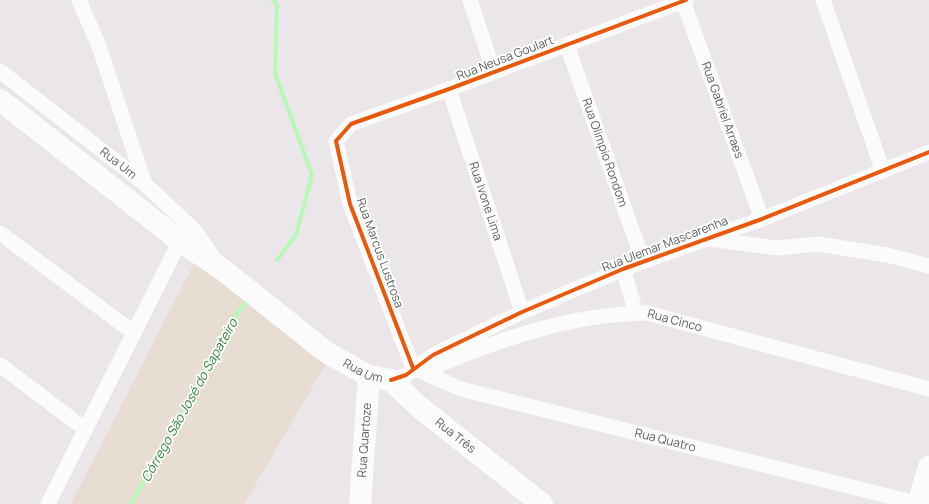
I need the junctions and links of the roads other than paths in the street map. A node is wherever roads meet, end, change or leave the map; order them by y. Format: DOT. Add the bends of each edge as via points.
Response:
graph roads {
  1 [pos="79,0"];
  2 [pos="470,0"];
  3 [pos="685,0"];
  4 [pos="823,0"];
  5 [pos="567,45"];
  6 [pos="0,71"];
  7 [pos="494,72"];
  8 [pos="449,90"];
  9 [pos="0,100"];
  10 [pos="336,141"];
  11 [pos="929,152"];
  12 [pos="882,171"];
  13 [pos="145,184"];
  14 [pos="762,219"];
  15 [pos="0,233"];
  16 [pos="705,239"];
  17 [pos="180,242"];
  18 [pos="643,261"];
  19 [pos="929,266"];
  20 [pos="623,269"];
  21 [pos="223,270"];
  22 [pos="522,312"];
  23 [pos="636,313"];
  24 [pos="134,333"];
  25 [pos="0,365"];
  26 [pos="418,370"];
  27 [pos="369,376"];
  28 [pos="391,380"];
  29 [pos="929,389"];
  30 [pos="85,429"];
  31 [pos="929,467"];
  32 [pos="48,504"];
  33 [pos="360,504"];
  34 [pos="542,504"];
  35 [pos="919,504"];
  1 -- 13 [label="street" via="99,46"];
  2 -- 7 [label="street"];
  3 -- 5 [label="street, Rua Neusa Goulart"];
  3 -- 14 [label="street, Rua Gabriel Arraes"];
  4 -- 12 [label="street"];
  5 -- 7 [label="street, Rua Neusa Goulart"];
  5 -- 18 [label="street, Rua Olimpio Rondom"];
  6 -- 13 [label="street, Rua Um"];
  7 -- 8 [label="street, Rua Neusa Goulart"];
  8 -- 10 [label="street, Rua Neusa Goulart" via="351,124"];
  8 -- 22 [label="street, Rua Ivone Lima"];
  9 -- 17 [label="street, Rua Um"];
  10 -- 26 [label="street, Rua Marcus Lustrosa" via="350,204"];
  11 -- 12 [label="street, Rua Ulemar Mascarenha"];
  12 -- 14 [label="street, Rua Ulemar Mascarenha"];
  13 -- 21 [label="street, Rua Um" via="195,231"];
  14 -- 16 [label="street, Rua Ulemar Mascarenha"];
  15 -- 24 [label="street"];
  16 -- 18 [label="street, Rua Ulemar Mascarenha"];
  16 -- 19 [label="street" via="777,248 818,244 887,255"];
  17 -- 21 [label="street, Rua Um"];
  17 -- 24 [label="street"];
  18 -- 20 [label="street, Rua Ulemar Mascarenha"];
  20 -- 22 [label="street, Rua Ulemar Mascarenha"];
  20 -- 23 [label="street"];
  21 -- 27 [label="street, Rua Um" via="326,352"];
  22 -- 26 [label="street, Rua Ulemar Mascarenha" via="433,355"];
  23 -- 26 [label="street, Rua Cinco" via="574,321 522,333"];
  23 -- 29 [label="street, Rua Cinco" via="662,316"];
  24 -- 30 [label="street"];
  25 -- 30 [label="street"];
  26 -- 28 [label="street"];
  26 -- 35 [label="street, Rua Quatro" via="461,389"];
  27 -- 28 [label="street, Rua Um"];
  27 -- 33 [label="street, Rua Quartoze"];
  28 -- 34 [label="street, Rua Três" via="418,406"];
  30 -- 32 [label="street"];
  31 -- 35 [label="street"];
}
